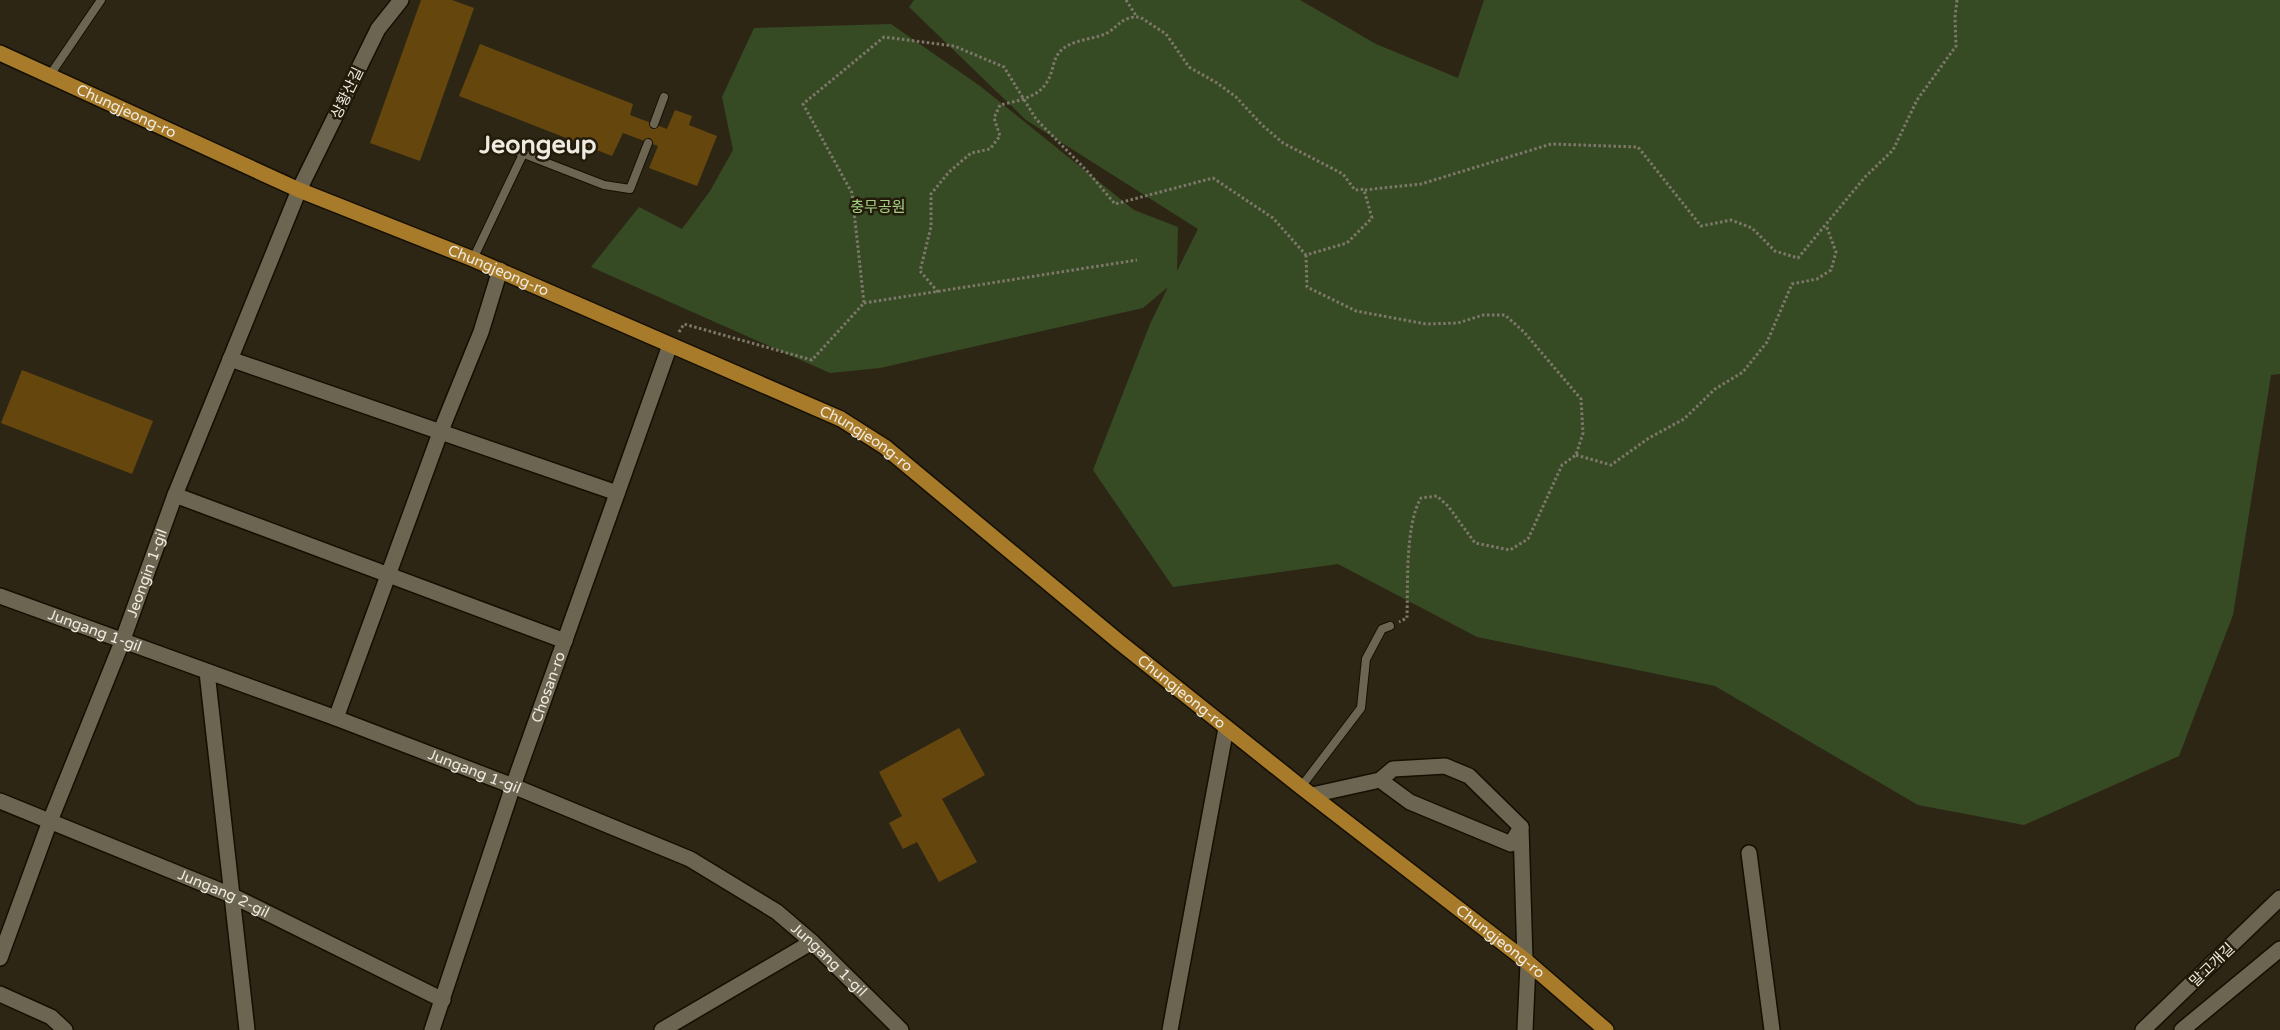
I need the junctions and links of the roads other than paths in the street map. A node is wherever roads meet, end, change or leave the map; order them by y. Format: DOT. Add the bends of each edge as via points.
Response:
graph roads {
  1 [pos="101,0"];
  2 [pos="401,0"];
  3 [pos="0,53"];
  4 [pos="50,75"];
  5 [pos="664,97"];
  6 [pos="654,124"];
  7 [pos="648,143"];
  8 [pos="501,145"];
  9 [pos="523,154"];
  10 [pos="299,190"];
  11 [pos="473,259"];
  12 [pos="500,270"];
  13 [pos="670,344"];
  14 [pos="230,359"];
  15 [pos="440,433"];
  16 [pos="617,493"];
  17 [pos="175,495"];
  18 [pos="387,574"];
  19 [pos="0,596"];
  20 [pos="1390,626"];
  21 [pos="565,641"];
  22 [pos="122,642"];
  23 [pos="207,672"];
  24 [pos="336,718"];
  25 [pos="1226,728"];
  26 [pos="1380,780"];
  27 [pos="513,786"];
  28 [pos="1306,791"];
  29 [pos="0,800"];
  30 [pos="50,822"];
  31 [pos="1521,826"];
  32 [pos="1749,853"];
  33 [pos="231,895"];
  34 [pos="2280,898"];
  35 [pos="812,942"];
  36 [pos="2280,949"];
  37 [pos="0,958"];
  38 [pos="1526,962"];
  39 [pos="0,994"];
  40 [pos="442,1000"];
  41 [pos="65,1030"];
  42 [pos="247,1030"];
  43 [pos="432,1030"];
  44 [pos="662,1030"];
  45 [pos="901,1030"];
  46 [pos="1170,1030"];
  47 [pos="1525,1030"];
  48 [pos="1606,1030"];
  49 [pos="1772,1030"];
  50 [pos="2143,1030"];
  51 [pos="2182,1030"];
  1 -- 4 [label="lane"];
  2 -- 10 [label="street, 상황산길" via="378,29"];
  3 -- 4 [label="main road, Chungjeong-ro"];
  4 -- 10 [label="main road, Chungjeong-ro"];
  5 -- 6 [label="lane"];
  7 -- 9 [label="lane" via="630,189 604,185"];
  8 -- 9 [label="lane"];
  9 -- 11 [label="lane"];
  10 -- 11 [label="main road, Chungjeong-ro"];
  10 -- 14 [label="street, Jeongin 1-gil"];
  11 -- 12 [label="main road, Chungjeong-ro"];
  12 -- 13 [label="main road, Chungjeong-ro"];
  12 -- 15 [label="street" via="481,332"];
  13 -- 16 [label="street, Chosan-ro"];
  13 -- 25 [label="main road, Chungjeong-ro" via="841,419 885,447"];
  14 -- 15 [label="street"];
  14 -- 17 [label="street, Jeongin 1-gil"];
  15 -- 16 [label="street"];
  15 -- 18 [label="street"];
  16 -- 21 [label="street, Chosan-ro"];
  17 -- 18 [label="street"];
  17 -- 22 [label="street, Jeongin 1-gil"];
  18 -- 21 [label="street"];
  18 -- 24 [label="street"];
  19 -- 22 [label="street, Jungang 1-gil"];
  20 -- 28 [label="lane" via="1382,629 1366,659 1360,708"];
  21 -- 27 [label="street, Chosan-ro"];
  22 -- 23 [label="street, Jungang 1-gil"];
  22 -- 30 [label="street, Jeongin 1-gil"];
  23 -- 24 [label="street, Jungang 1-gil"];
  23 -- 33 [label="street"];
  24 -- 27 [label="street, Jungang 1-gil"];
  25 -- 28 [label="main road, Chungjeong-ro"];
  25 -- 46 [label="street"];
  26 -- 28 [label="street"];
  26 -- 31 [label="street" via="1410,802 1511,844"];
  26 -- 31 [label="street" via="1393,769 1445,766 1469,776"];
  27 -- 35 [label="street, Jungang 1-gil" via="690,859 777,912"];
  27 -- 40 [label="street, Chosan-ro"];
  28 -- 38 [label="main road, Chungjeong-ro"];
  29 -- 30 [label="street, Jungang 2-gil"];
  30 -- 33 [label="street, Jungang 2-gil"];
  30 -- 37 [label="street, Jeongin 1-gil"];
  31 -- 38 [label="street"];
  32 -- 49 [label="street"];
  33 -- 40 [label="street, Jungang 2-gil"];
  33 -- 42 [label="street"];
  34 -- 50 [label="street, 말고개길"];
  35 -- 44 [label="street"];
  35 -- 45 [label="street, Jungang 1-gil"];
  36 -- 51 [label="street"];
  38 -- 47 [label="street"];
  38 -- 48 [label="main road, Chungjeong-ro"];
  39 -- 41 [label="street" via="51,1017"];
  40 -- 43 [label="street, Chosan-ro"];
}
